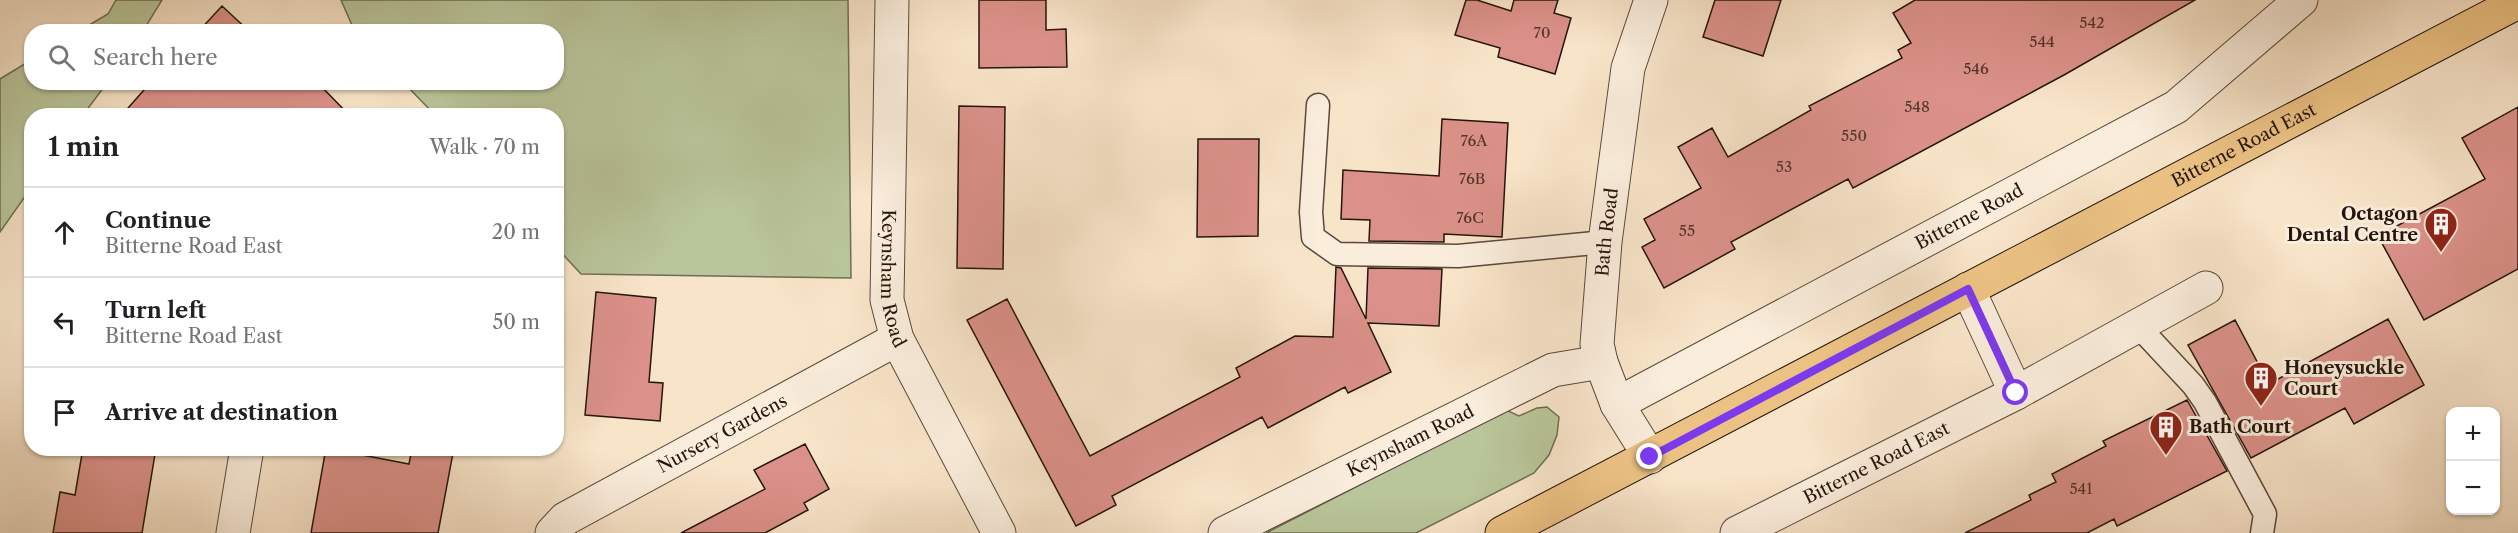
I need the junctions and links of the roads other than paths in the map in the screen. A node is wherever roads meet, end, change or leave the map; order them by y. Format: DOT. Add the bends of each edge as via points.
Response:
graph roads {
  1 [pos="892,0"];
  2 [pos="1651,0"];
  3 [pos="2301,0"];
  4 [pos="2518,2"];
  5 [pos="1318,105"];
  6 [pos="1605,243"];
  7 [pos="2206,288"];
  8 [pos="1968,289"];
  9 [pos="2138,326"];
  10 [pos="897,339"];
  11 [pos="1601,362"];
  12 [pos="2016,393"];
  13 [pos="1617,404"];
  14 [pos="246,456"];
  15 [pos="1650,457"];
  16 [pos="233,533"];
  17 [pos="552,533"];
  18 [pos="999,533"];
  19 [pos="1225,533"];
  20 [pos="1502,533"];
  21 [pos="1737,533"];
  22 [pos="2262,533"];
  1 -- 10 [label="street, Keynsham Road" via="887,300"];
  2 -- 6 [label="street, Bath Road" via="1628,68"];
  3 -- 13 [label="street, Bitterne Road" via="2176,107"];
  4 -- 8 [label="main road, Bitterne Road East"];
  5 -- 6 [label="lane" via="1313,237 1337,254 1458,256"];
  6 -- 11 [label="street, Bath Road" via="1597,344"];
  7 -- 9 [label="street, Bitterne Road East"];
  8 -- 12 [label="street"];
  8 -- 15 [label="main road, Bitterne Road East"];
  9 -- 12 [label="street, Bitterne Road East"];
  9 -- 22 [label="lane" via="2205,402 2265,514"];
  10 -- 17 [label="street, Nursery Gardens" via="565,519"];
  10 -- 18 [label="street, Keynsham Road"];
  11 -- 13 [label="street, Bath Road"];
  11 -- 19 [label="street, Keynsham Road" via="1553,370"];
  12 -- 21 [label="street, Bitterne Road East"];
  13 -- 15 [label="street, Bath Road"];
  14 -- 16 [label="street"];
  15 -- 20 [label="main road, Bitterne Road East"];
}
